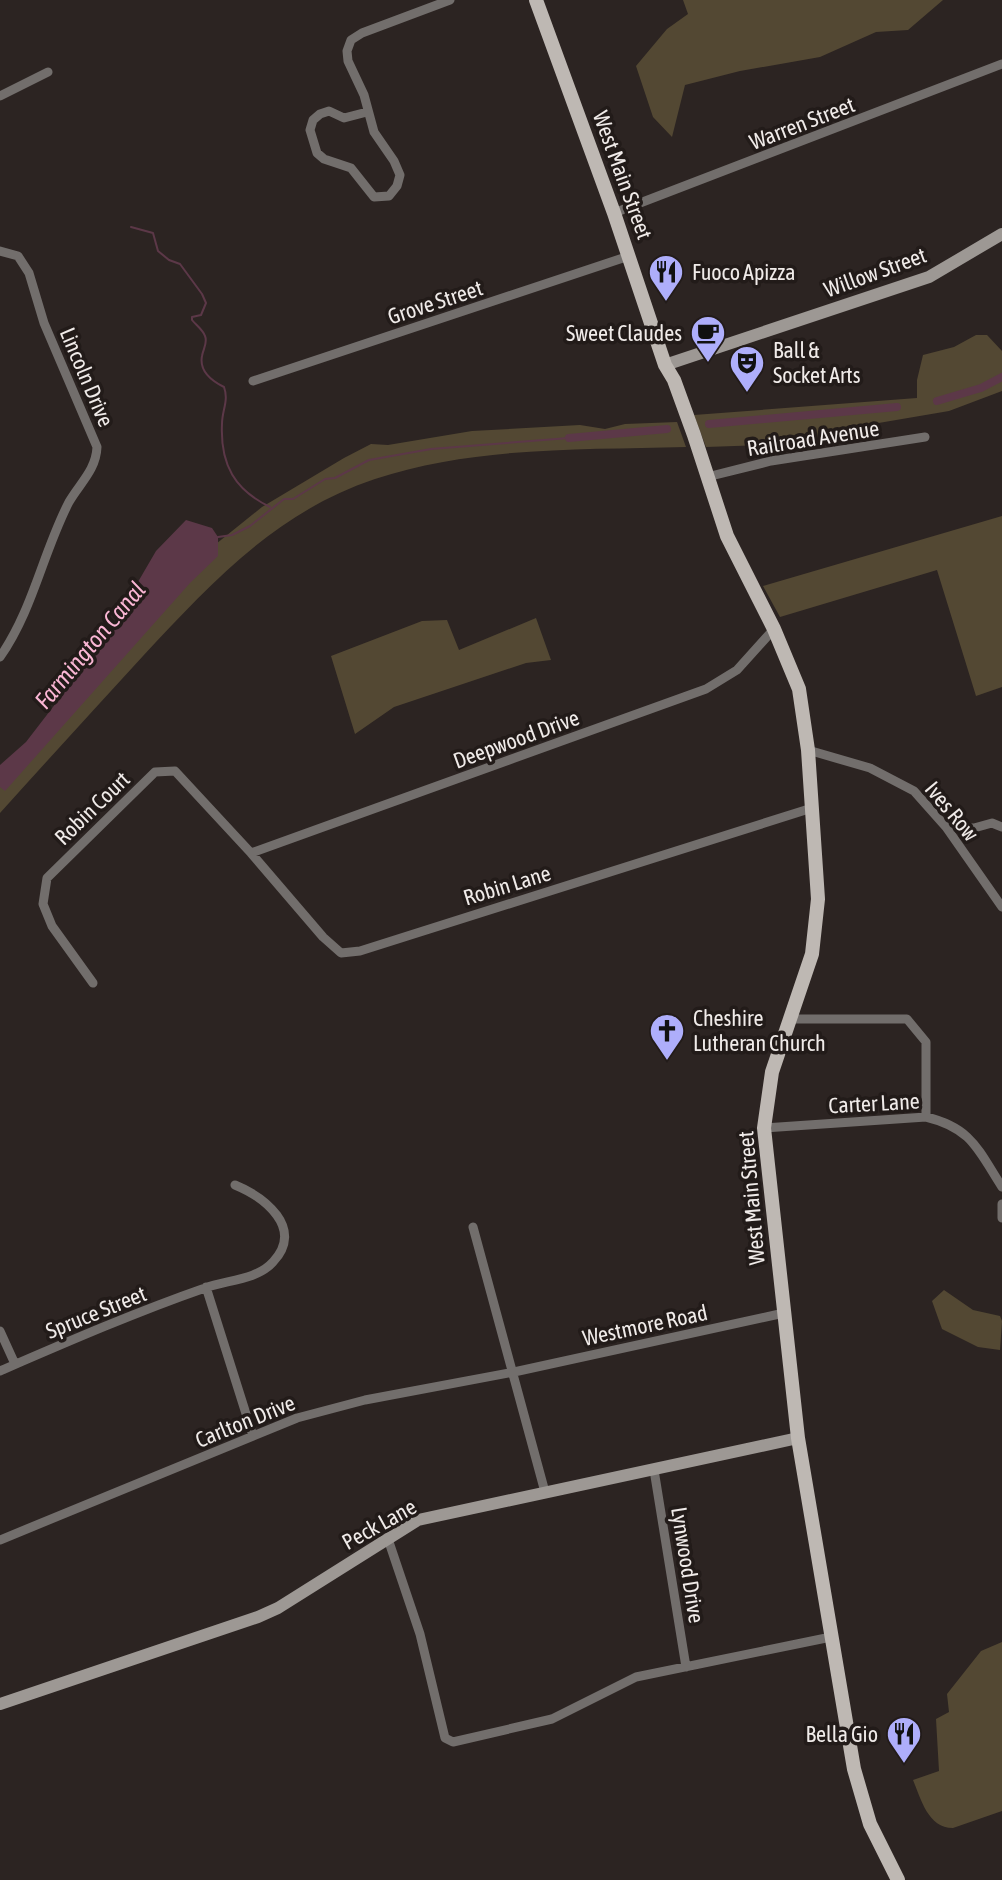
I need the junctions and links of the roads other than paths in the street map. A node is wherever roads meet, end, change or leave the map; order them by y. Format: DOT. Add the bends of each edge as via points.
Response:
graph roads {
  1 [pos="450,0"];
  2 [pos="536,0"];
  3 [pos="1002,64"];
  4 [pos="48,72"];
  5 [pos="0,96"];
  6 [pos="367,112"];
  7 [pos="614,213"];
  8 [pos="1002,234"];
  9 [pos="0,251"];
  10 [pos="629,256"];
  11 [pos="665,365"];
  12 [pos="253,381"];
  13 [pos="925,437"];
  14 [pos="707,477"];
  15 [pos="774,629"];
  16 [pos="0,657"];
  17 [pos="808,750"];
  18 [pos="812,808"];
  19 [pos="946,827"];
  20 [pos="1002,827"];
  21 [pos="251,853"];
  22 [pos="1002,907"];
  23 [pos="93,983"];
  24 [pos="791,1019"];
  25 [pos="926,1117"];
  26 [pos="764,1128"];
  27 [pos="235,1185"];
  28 [pos="1002,1187"];
  29 [pos="1002,1204"];
  30 [pos="1002,1218"];
  31 [pos="473,1227"];
  32 [pos="206,1287"];
  33 [pos="784,1313"];
  34 [pos="0,1331"];
  35 [pos="15,1364"];
  36 [pos="0,1371"];
  37 [pos="514,1372"];
  38 [pos="253,1436"];
  39 [pos="798,1438"];
  40 [pos="654,1470"];
  41 [pos="545,1492"];
  42 [pos="388,1539"];
  43 [pos="0,1540"];
  44 [pos="831,1637"];
  45 [pos="686,1667"];
  46 [pos="0,1704"];
  47 [pos="898,1880"];
  1 -- 6 [label="street" via="351,40 348,61"];
  2 -- 7 [label="main road, West Main Street"];
  3 -- 7 [label="street, Warren Street"];
  4 -- 5 [label="street"];
  6 -- 6 [label="street" via="400,175 389,196 374,197 351,168 324,159 313,145 310,130 320,114 329,111 344,118"];
  7 -- 10 [label="main road, West Main Street"];
  8 -- 11 [label="street, Willow Street" via="929,277"];
  9 -- 16 [label="street, Lincoln Drive" via="18,256 29,273 44,323 97,447 96,462 69,502 26,609"];
  10 -- 11 [label="main road, West Main Street"];
  10 -- 12 [label="street, Grove Street"];
  11 -- 14 [label="main road, West Main Street" via="685,438"];
  13 -- 14 [label="street, Railroad Avenue" via="771,461"];
  14 -- 15 [label="main road, West Main Street" via="727,536"];
  15 -- 17 [label="main road, West Main Street" via="799,689"];
  15 -- 21 [label="street, Deepwood Drive" via="737,670 706,689"];
  17 -- 18 [label="main road, West Main Street"];
  17 -- 19 [label="street, Ives Row" via="870,768 914,791"];
  18 -- 21 [label="street, Robin Lane" via="341,953"];
  18 -- 24 [label="main road, West Main Street" via="818,899 812,954"];
  19 -- 20 [label="street"];
  19 -- 22 [label="street, Ives Row"];
  21 -- 23 [label="street, Robin Court" via="175,771 155,772 47,878 43,904 52,926"];
  24 -- 25 [label="street" via="907,1019 926,1042"];
  24 -- 26 [label="main road, West Main Street" via="772,1072"];
  25 -- 26 [label="street, Carter Lane"];
  25 -- 28 [label="street, Carter Lane" via="969,1136"];
  26 -- 33 [label="main road, West Main Street"];
  27 -- 32 [label="street, Spruce Street" via="274,1209 284,1228 283,1246 259,1273"];
  29 -- 30 [label="street"];
  31 -- 37 [label="street"];
  32 -- 35 [label="street, Spruce Street"];
  32 -- 38 [label="street"];
  33 -- 37 [label="street, Westmore Road"];
  33 -- 39 [label="main road, West Main Street"];
  34 -- 35 [label="street"];
  35 -- 36 [label="street, Spruce Street"];
  37 -- 38 [label="street, Carlton Drive" via="365,1400"];
  37 -- 41 [label="street"];
  38 -- 43 [label="street, Carlton Drive"];
  39 -- 40 [label="street, Peck Lane"];
  39 -- 44 [label="main road, West Main Street"];
  40 -- 41 [label="street, Peck Lane"];
  40 -- 45 [label="street, Lynwood Drive"];
  41 -- 42 [label="street, Peck Lane" via="418,1520"];
  42 -- 45 [label="street" via="420,1634 445,1738 453,1742 552,1719 636,1677"];
  42 -- 46 [label="street, Peck Lane" via="258,1617"];
  44 -- 45 [label="street"];
  44 -- 47 [label="main road, West Main Street" via="854,1769 870,1824"];
}
